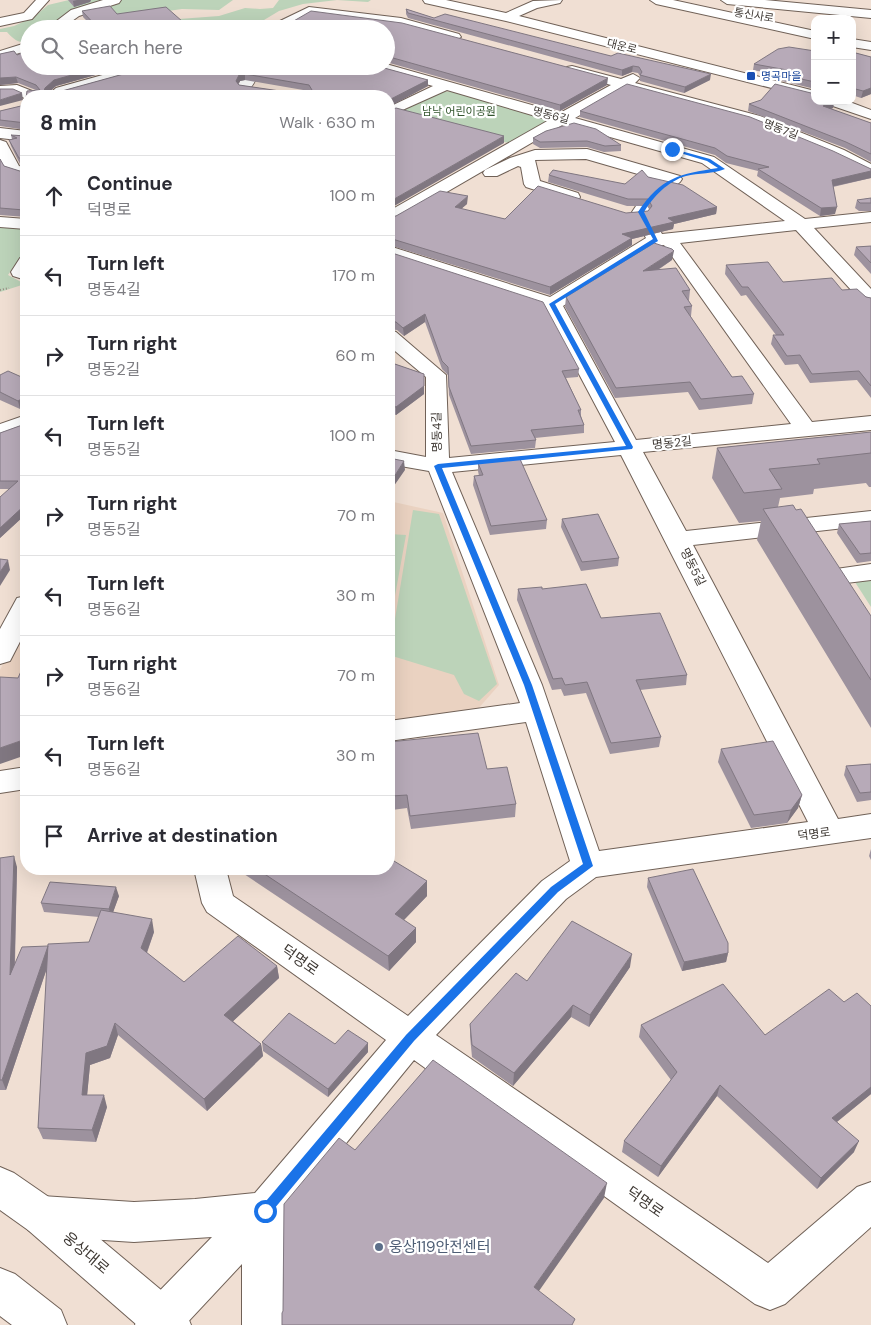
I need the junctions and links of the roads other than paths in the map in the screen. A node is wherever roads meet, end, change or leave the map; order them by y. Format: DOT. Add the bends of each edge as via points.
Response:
graph roads {
  1 [pos="43,0"];
  2 [pos="115,0"];
  3 [pos="429,0"];
  4 [pos="556,0"];
  5 [pos="656,0"];
  6 [pos="663,0"];
  7 [pos="700,0"];
  8 [pos="727,0"];
  9 [pos="871,14"];
  10 [pos="507,17"];
  11 [pos="811,17"];
  12 [pos="66,20"];
  13 [pos="295,20"];
  14 [pos="384,20"];
  15 [pos="395,21"];
  16 [pos="0,22"];
  17 [pos="811,23"];
  18 [pos="856,23"];
  19 [pos="871,25"];
  20 [pos="421,28"];
  21 [pos="403,34"];
  22 [pos="811,34"];
  23 [pos="467,40"];
  24 [pos="856,44"];
  25 [pos="871,46"];
  26 [pos="20,49"];
  27 [pos="20,52"];
  28 [pos="1,54"];
  29 [pos="669,58"];
  30 [pos="559,66"];
  31 [pos="395,71"];
  32 [pos="119,75"];
  33 [pos="251,75"];
  34 [pos="623,84"];
  35 [pos="245,86"];
  36 [pos="445,86"];
  37 [pos="265,89"];
  38 [pos="0,90"];
  39 [pos="20,90"];
  40 [pos="65,90"];
  41 [pos="239,90"];
  42 [pos="811,95"];
  43 [pos="395,100"];
  44 [pos="408,103"];
  45 [pos="843,105"];
  46 [pos="395,109"];
  47 [pos="871,115"];
  48 [pos="564,119"];
  49 [pos="0,133"];
  50 [pos="20,135"];
  51 [pos="0,145"];
  52 [pos="672,149"];
  53 [pos="587,154"];
  54 [pos="516,160"];
  55 [pos="723,169"];
  56 [pos="871,170"];
  57 [pos="13,171"];
  58 [pos="466,174"];
  59 [pos="674,179"];
  60 [pos="588,202"];
  61 [pos="395,215"];
  62 [pos="871,217"];
  63 [pos="0,222"];
  64 [pos="799,223"];
  65 [pos="20,224"];
  66 [pos="662,239"];
  67 [pos="395,253"];
  68 [pos="871,300"];
  69 [pos="552,304"];
  70 [pos="395,341"];
  71 [pos="871,423"];
  72 [pos="20,424"];
  73 [pos="806,430"];
  74 [pos="0,432"];
  75 [pos="630,447"];
  76 [pos="395,458"];
  77 [pos="438,466"];
  78 [pos="871,518"];
  79 [pos="804,525"];
  80 [pos="678,539"];
  81 [pos="871,572"];
  82 [pos="838,576"];
  83 [pos="852,598"];
  84 [pos="20,615"];
  85 [pos="2,649"];
  86 [pos="537,712"];
  87 [pos="395,730"];
  88 [pos="20,779"];
  89 [pos="0,782"];
  90 [pos="871,826"];
  91 [pos="830,832"];
  92 [pos="588,866"];
  93 [pos="211,875"];
  94 [pos="410,1038"];
  95 [pos="0,1186"];
  96 [pos="871,1201"];
  97 [pos="265,1211"];
  98 [pos="42,1216"];
  99 [pos="0,1289"];
  100 [pos="163,1322"];
  101 [pos="46,1325"];
  102 [pos="263,1325"];
  1 -- 16 [label="main road" via="28,16"];
  2 -- 12 [label="main road" via="76,13"];
  3 -- 10 [label="main road, 대운로"];
  4 -- 10 [label="main road" via="533,5"];
  5 -- 22 [label="main road"];
  6 -- 17 [label="main road, 통신사로"];
  7 -- 11 [label="main road, 통신사로"];
  8 -- 9 [label="main road"];
  10 -- 29 [label="main road, 대운로"];
  13 -- 14 [label="main road" via="309,11"];
  15 -- 20 [label="main road"];
  18 -- 19 [label="main road"];
  20 -- 21 [label="main road"];
  20 -- 23 [label="main road"];
  24 -- 25 [label="main road"];
  26 -- 28 [label="main road"];
  27 -- 28 [label="main road"];
  29 -- 34 [label="main road"];
  29 -- 42 [label="main road, 대운로"];
  30 -- 34 [label="main road, 명동7길"];
  31 -- 36 [label="main road, 명동6길"];
  32 -- 40 [label="main road"];
  33 -- 35 [label="main road"];
  34 -- 48 [label="main road"];
  34 -- 56 [label="main road, 명동7길" via="756,120 838,152"];
  35 -- 37 [label="main road"];
  35 -- 41 [label="main road"];
  36 -- 44 [label="main road"];
  36 -- 48 [label="main road, 명동6길"];
  38 -- 39 [label="main road"];
  43 -- 44 [label="main road"];
  44 -- 46 [label="main road"];
  45 -- 47 [label="main road"];
  48 -- 52 [label="main road, 명동6길"];
  48 -- 58 [label="main road"];
  49 -- 50 [label="main road"];
  51 -- 57 [label="main road"];
  52 -- 53 [label="main road"];
  52 -- 55 [label="main road, 명동6길" via="708,160"];
  53 -- 54 [label="main road" via="535,155"];
  53 -- 59 [label="main road"];
  54 -- 58 [label="main road" via="486,175"];
  54 -- 60 [label="main road" via="529,164 532,184"];
  55 -- 59 [label="main road"];
  55 -- 64 [label="main road, 명동6길"];
  58 -- 61 [label="main road"];
  59 -- 66 [label="main road" via="633,212"];
  62 -- 64 [label="main road"];
  63 -- 65 [label="main road"];
  64 -- 66 [label="main road"];
  64 -- 68 [label="main road, 명동6길"];
  66 -- 69 [label="main road"];
  66 -- 73 [label="main road"];
  67 -- 69 [label="main road"];
  69 -- 75 [label="main road, 명동5길"];
  70 -- 77 [label="main road, 명동4길" via="436,375"];
  71 -- 73 [label="main road, 명동2길"];
  72 -- 74 [label="main road"];
  73 -- 75 [label="main road, 명동2길"];
  75 -- 77 [label="main road, 명동2길"];
  75 -- 80 [label="main road, 명동5길"];
  76 -- 77 [label="main road, 명동2길"];
  77 -- 86 [label="main road, 명동4길"];
  78 -- 79 [label="main road"];
  79 -- 80 [label="main road"];
  79 -- 82 [label="main road"];
  80 -- 91 [label="main road, 명동5길"];
  81 -- 82 [label="main road"];
  82 -- 83 [label="main road"];
  84 -- 85 [label="main road"];
  86 -- 87 [label="main road"];
  86 -- 92 [label="main road, 명동4길"];
  88 -- 89 [label="main road"];
  90 -- 91 [label="main road, 덕명로"];
  91 -- 92 [label="main road, 덕명로"];
  92 -- 94 [label="main road, 덕명로" via="554,890"];
  93 -- 94 [label="main road, 덕명로" via="218,902"];
  94 -- 96 [label="main road, 덕명로" via="770,1289"];
  94 -- 97 [label="main road, 덕명로"];
  95 -- 98 [label="main road, 웅상대로"];
  97 -- 98 [label="main road" via="134,1222"];
  97 -- 100 [label="main road, 덕명로"];
  97 -- 102 [label="main road"];
  98 -- 100 [label="main road, 웅상대로"];
  99 -- 101 [label="main road"];
}
